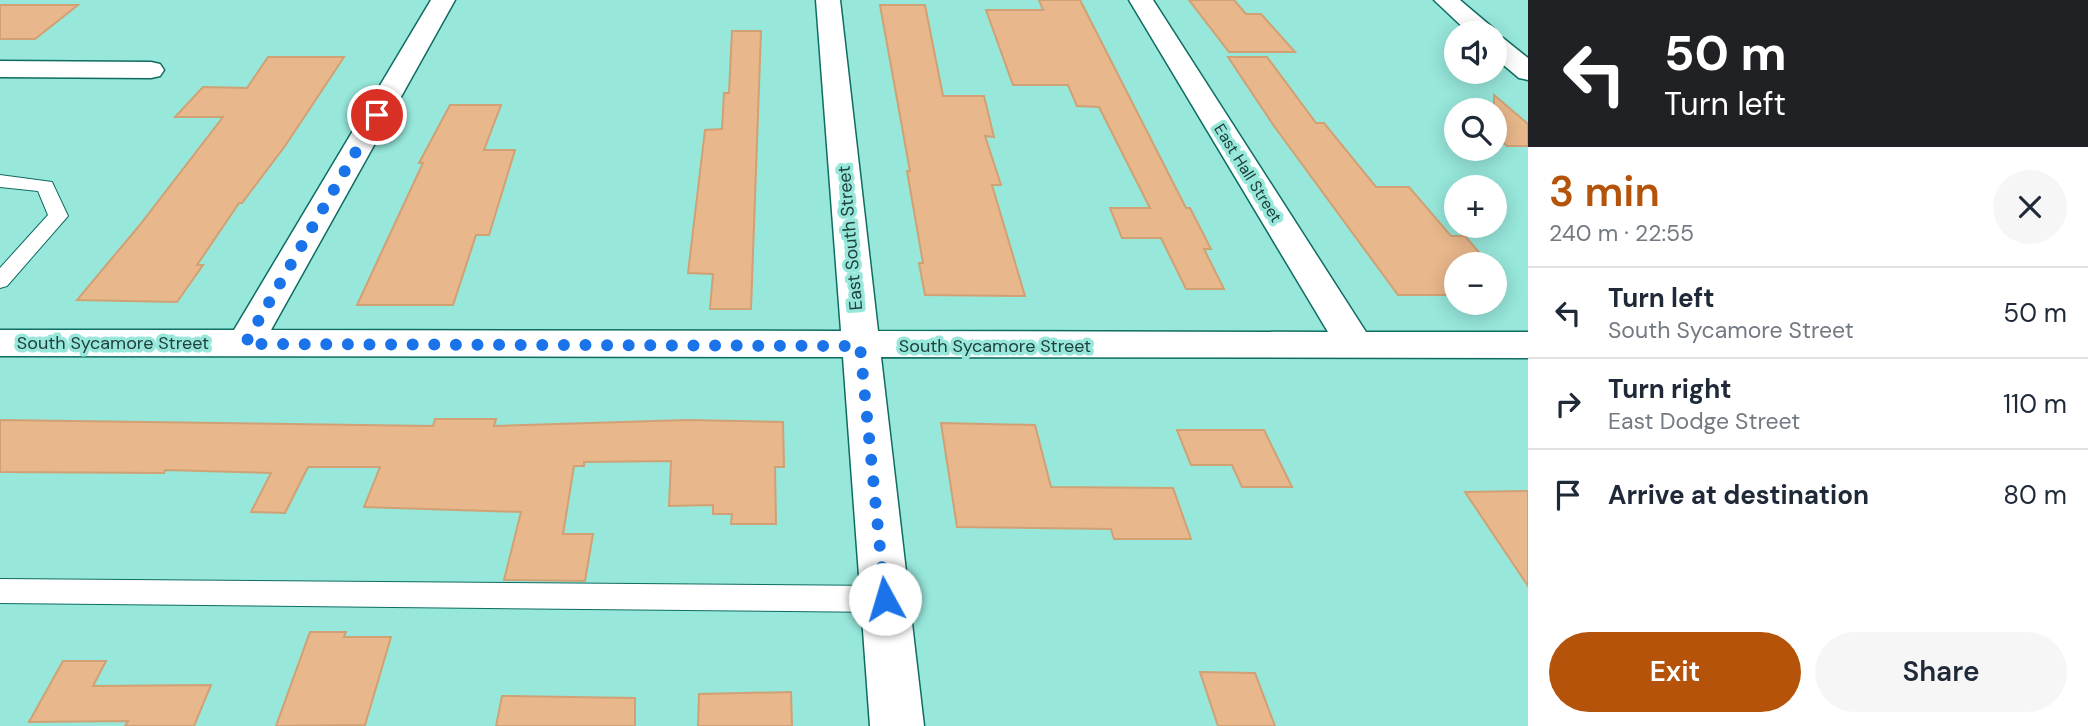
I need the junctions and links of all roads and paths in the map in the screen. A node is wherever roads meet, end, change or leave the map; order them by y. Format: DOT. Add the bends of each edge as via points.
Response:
graph roads {
  1 [pos="443,0"];
  2 [pos="828,0"];
  3 [pos="1141,0"];
  4 [pos="1446,0"];
  5 [pos="1470,21"];
  6 [pos="1507,54"];
  7 [pos="0,69"];
  8 [pos="151,70"];
  9 [pos="1528,72"];
  10 [pos="0,181"];
  11 [pos="0,281"];
  12 [pos="0,343"];
  13 [pos="245,344"];
  14 [pos="1355,345"];
  15 [pos="1528,345"];
  16 [pos="860,346"];
  17 [pos="0,592"];
  18 [pos="885,599"];
  19 [pos="897,726"];
  1 -- 13 [label="street"];
  2 -- 16 [label="street, East South Street"];
  3 -- 14 [label="street, East Hall Street"];
  4 -- 5 [label="street"];
  6 -- 9 [label="street"];
  7 -- 8 [label="street"];
  10 -- 11 [label="lane" via="45,186 58,216"];
  12 -- 13 [label="street, South Sycamore Street"];
  13 -- 16 [label="street, South Sycamore Street"];
  14 -- 15 [label="street, South Sycamore Street"];
  14 -- 16 [label="street, South Sycamore Street"];
  16 -- 18 [label="street, East South Street"];
  17 -- 18 [label="lane"];
  18 -- 19 [label="street, East South Street"];
}
